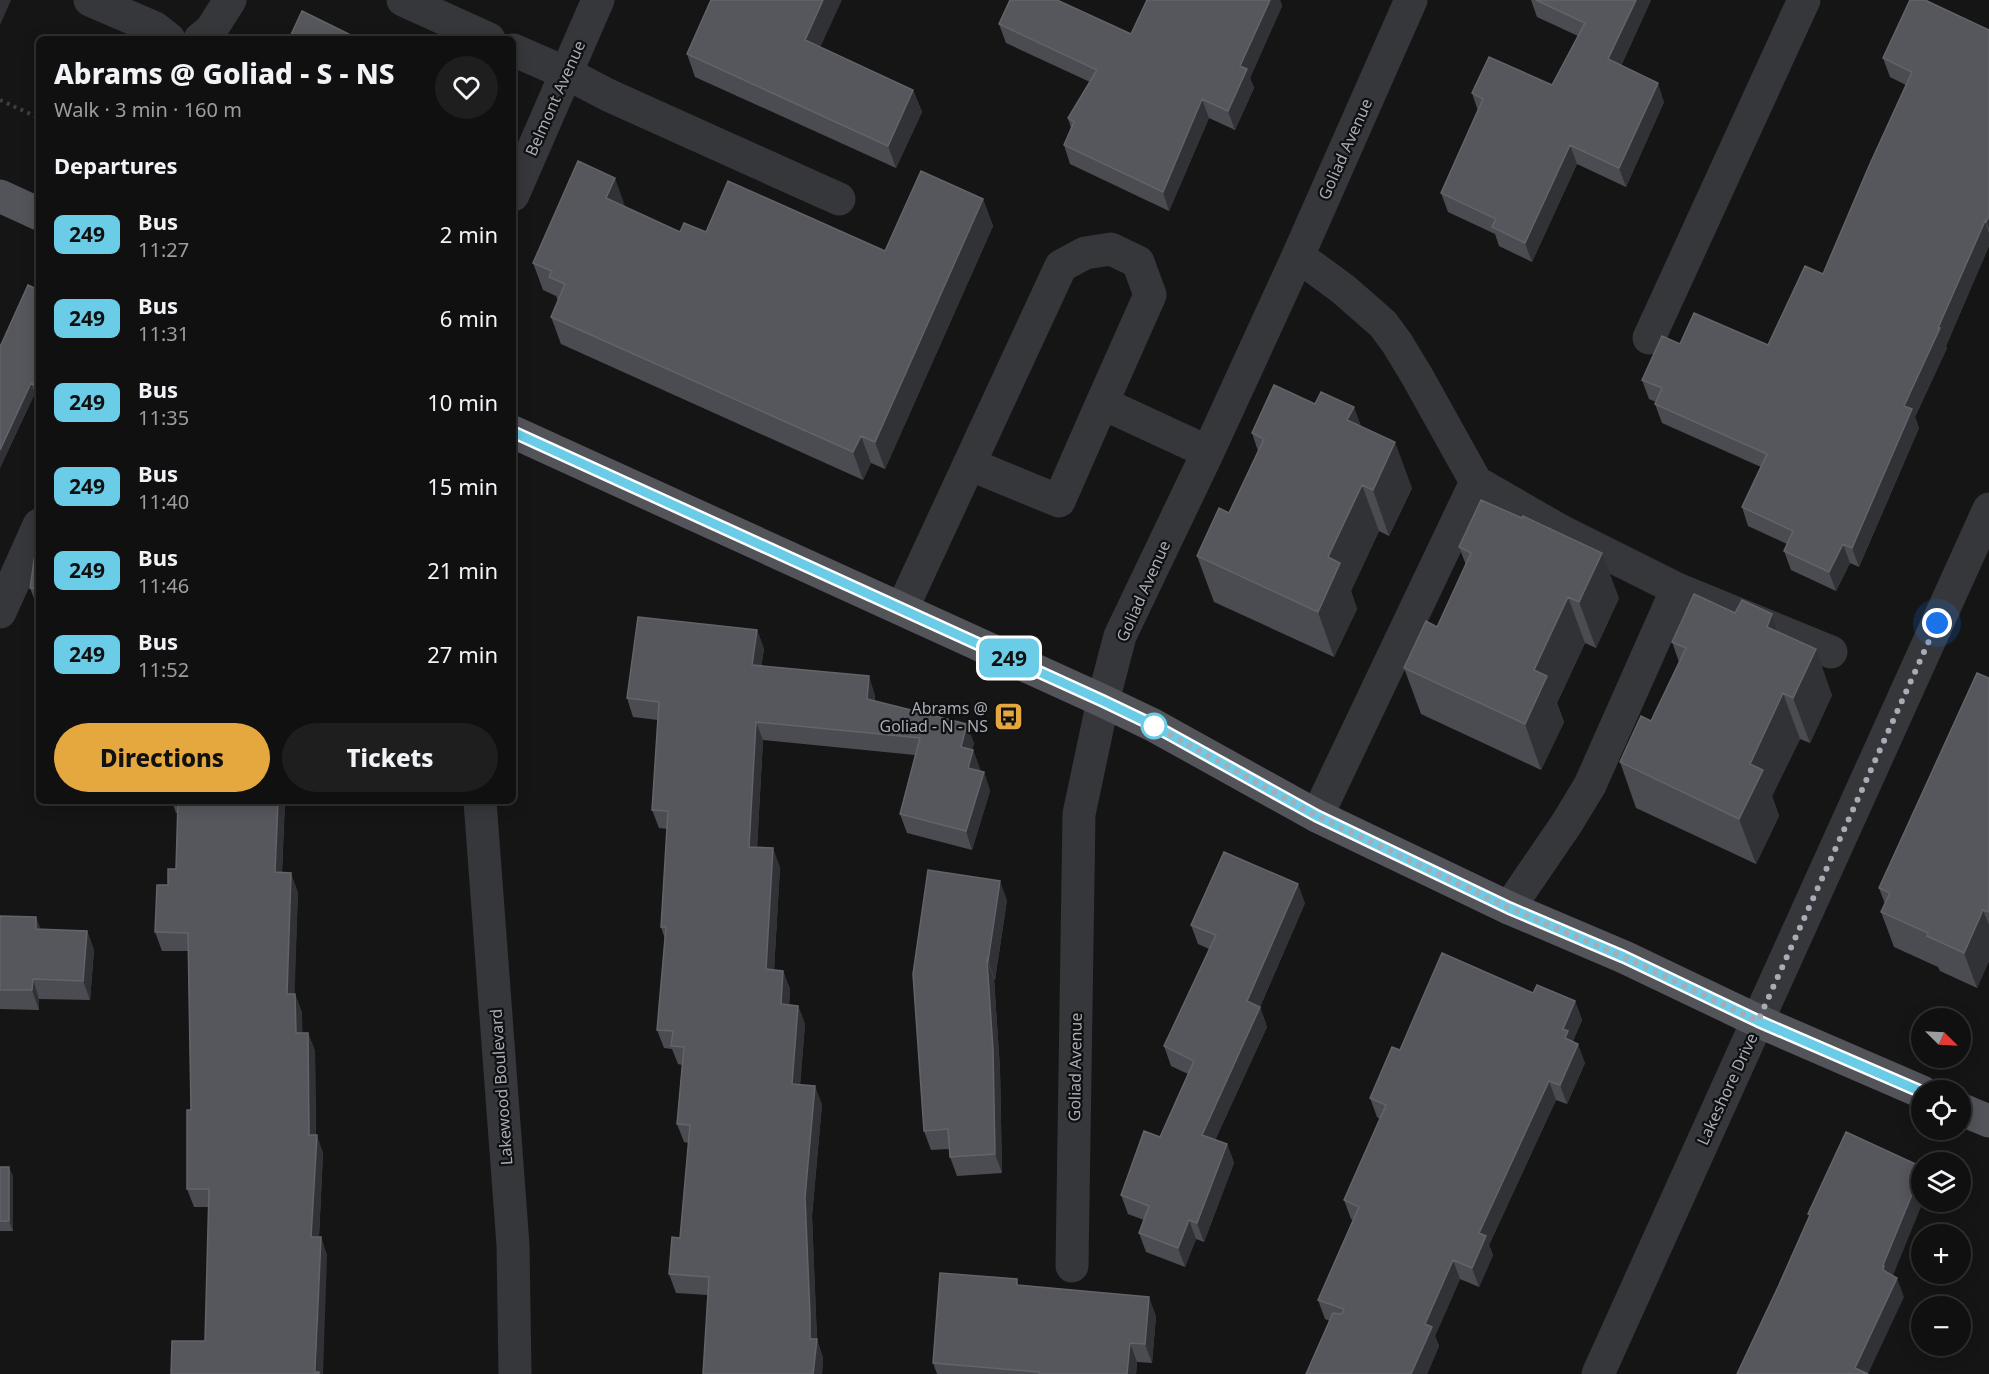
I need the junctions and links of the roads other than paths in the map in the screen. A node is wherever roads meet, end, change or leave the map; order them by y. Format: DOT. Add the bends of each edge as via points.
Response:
graph roads {
  1 [pos="90,0"];
  2 [pos="230,0"];
  3 [pos="403,0"];
  4 [pos="598,0"];
  5 [pos="1411,0"];
  6 [pos="1804,0"];
  7 [pos="165,36"];
  8 [pos="214,36"];
  9 [pos="482,36"];
  10 [pos="516,51"];
  11 [pos="566,74"];
  12 [pos="519,163"];
  13 [pos="516,179"];
  14 [pos="0,196"];
  15 [pos="839,199"];
  16 [pos="36,213"];
  17 [pos="1298,256"];
  18 [pos="1649,338"];
  19 [pos="1102,403"];
  20 [pos="516,433"];
  21 [pos="1208,452"];
  22 [pos="969,464"];
  23 [pos="1476,482"];
  24 [pos="1989,508"];
  25 [pos="36,532"];
  26 [pos="1677,589"];
  27 [pos="902,609"];
  28 [pos="0,612"];
  29 [pos="1831,652"];
  30 [pos="1103,701"];
  31 [pos="480,804"];
  32 [pos="1317,816"];
  33 [pos="1509,908"];
  34 [pos="1758,1021"];
  35 [pos="1911,1087"];
  36 [pos="1971,1114"];
  37 [pos="1989,1121"];
  38 [pos="1072,1266"];
  39 [pos="515,1374"];
  40 [pos="1598,1374"];
  1 -- 7 [label="street"];
  2 -- 8 [label="street"];
  3 -- 9 [label="street"];
  4 -- 11 [label="street, Belmont Avenue"];
  5 -- 17 [label="street, Goliad Avenue"];
  6 -- 18 [label="street"];
  10 -- 11 [label="street"];
  11 -- 12 [label="street, Belmont Avenue"];
  11 -- 15 [label="street"];
  12 -- 13 [label="street, Belmont Avenue"];
  14 -- 16 [label="main road"];
  17 -- 21 [label="street, Goliad Avenue"];
  17 -- 23 [label="street" via="1383,324"];
  19 -- 21 [label="street"];
  19 -- 22 [label="street" via="1059,501"];
  19 -- 22 [label="street" via="1150,295 1138,262 1111,249 1085,253 1061,266"];
  20 -- 27 [label="main road"];
  21 -- 30 [label="street, Goliad Avenue" via="1120,636"];
  22 -- 27 [label="street"];
  23 -- 26 [label="street" via="1561,531"];
  23 -- 32 [label="street"];
  24 -- 34 [label="street, Lakeshore Drive"];
  25 -- 28 [label="street"];
  26 -- 29 [label="street"];
  26 -- 33 [label="street" via="1590,785"];
  27 -- 30 [label="main road"];
  30 -- 32 [label="main road"];
  30 -- 38 [label="street, Goliad Avenue" via="1079,814"];
  31 -- 39 [label="street, Lakewood Boulevard" via="513,1245"];
  32 -- 33 [label="main road"];
  33 -- 34 [label="main road"];
  34 -- 35 [label="main road"];
  34 -- 40 [label="street, Lakeshore Drive"];
  36 -- 37 [label="main road"];
}
